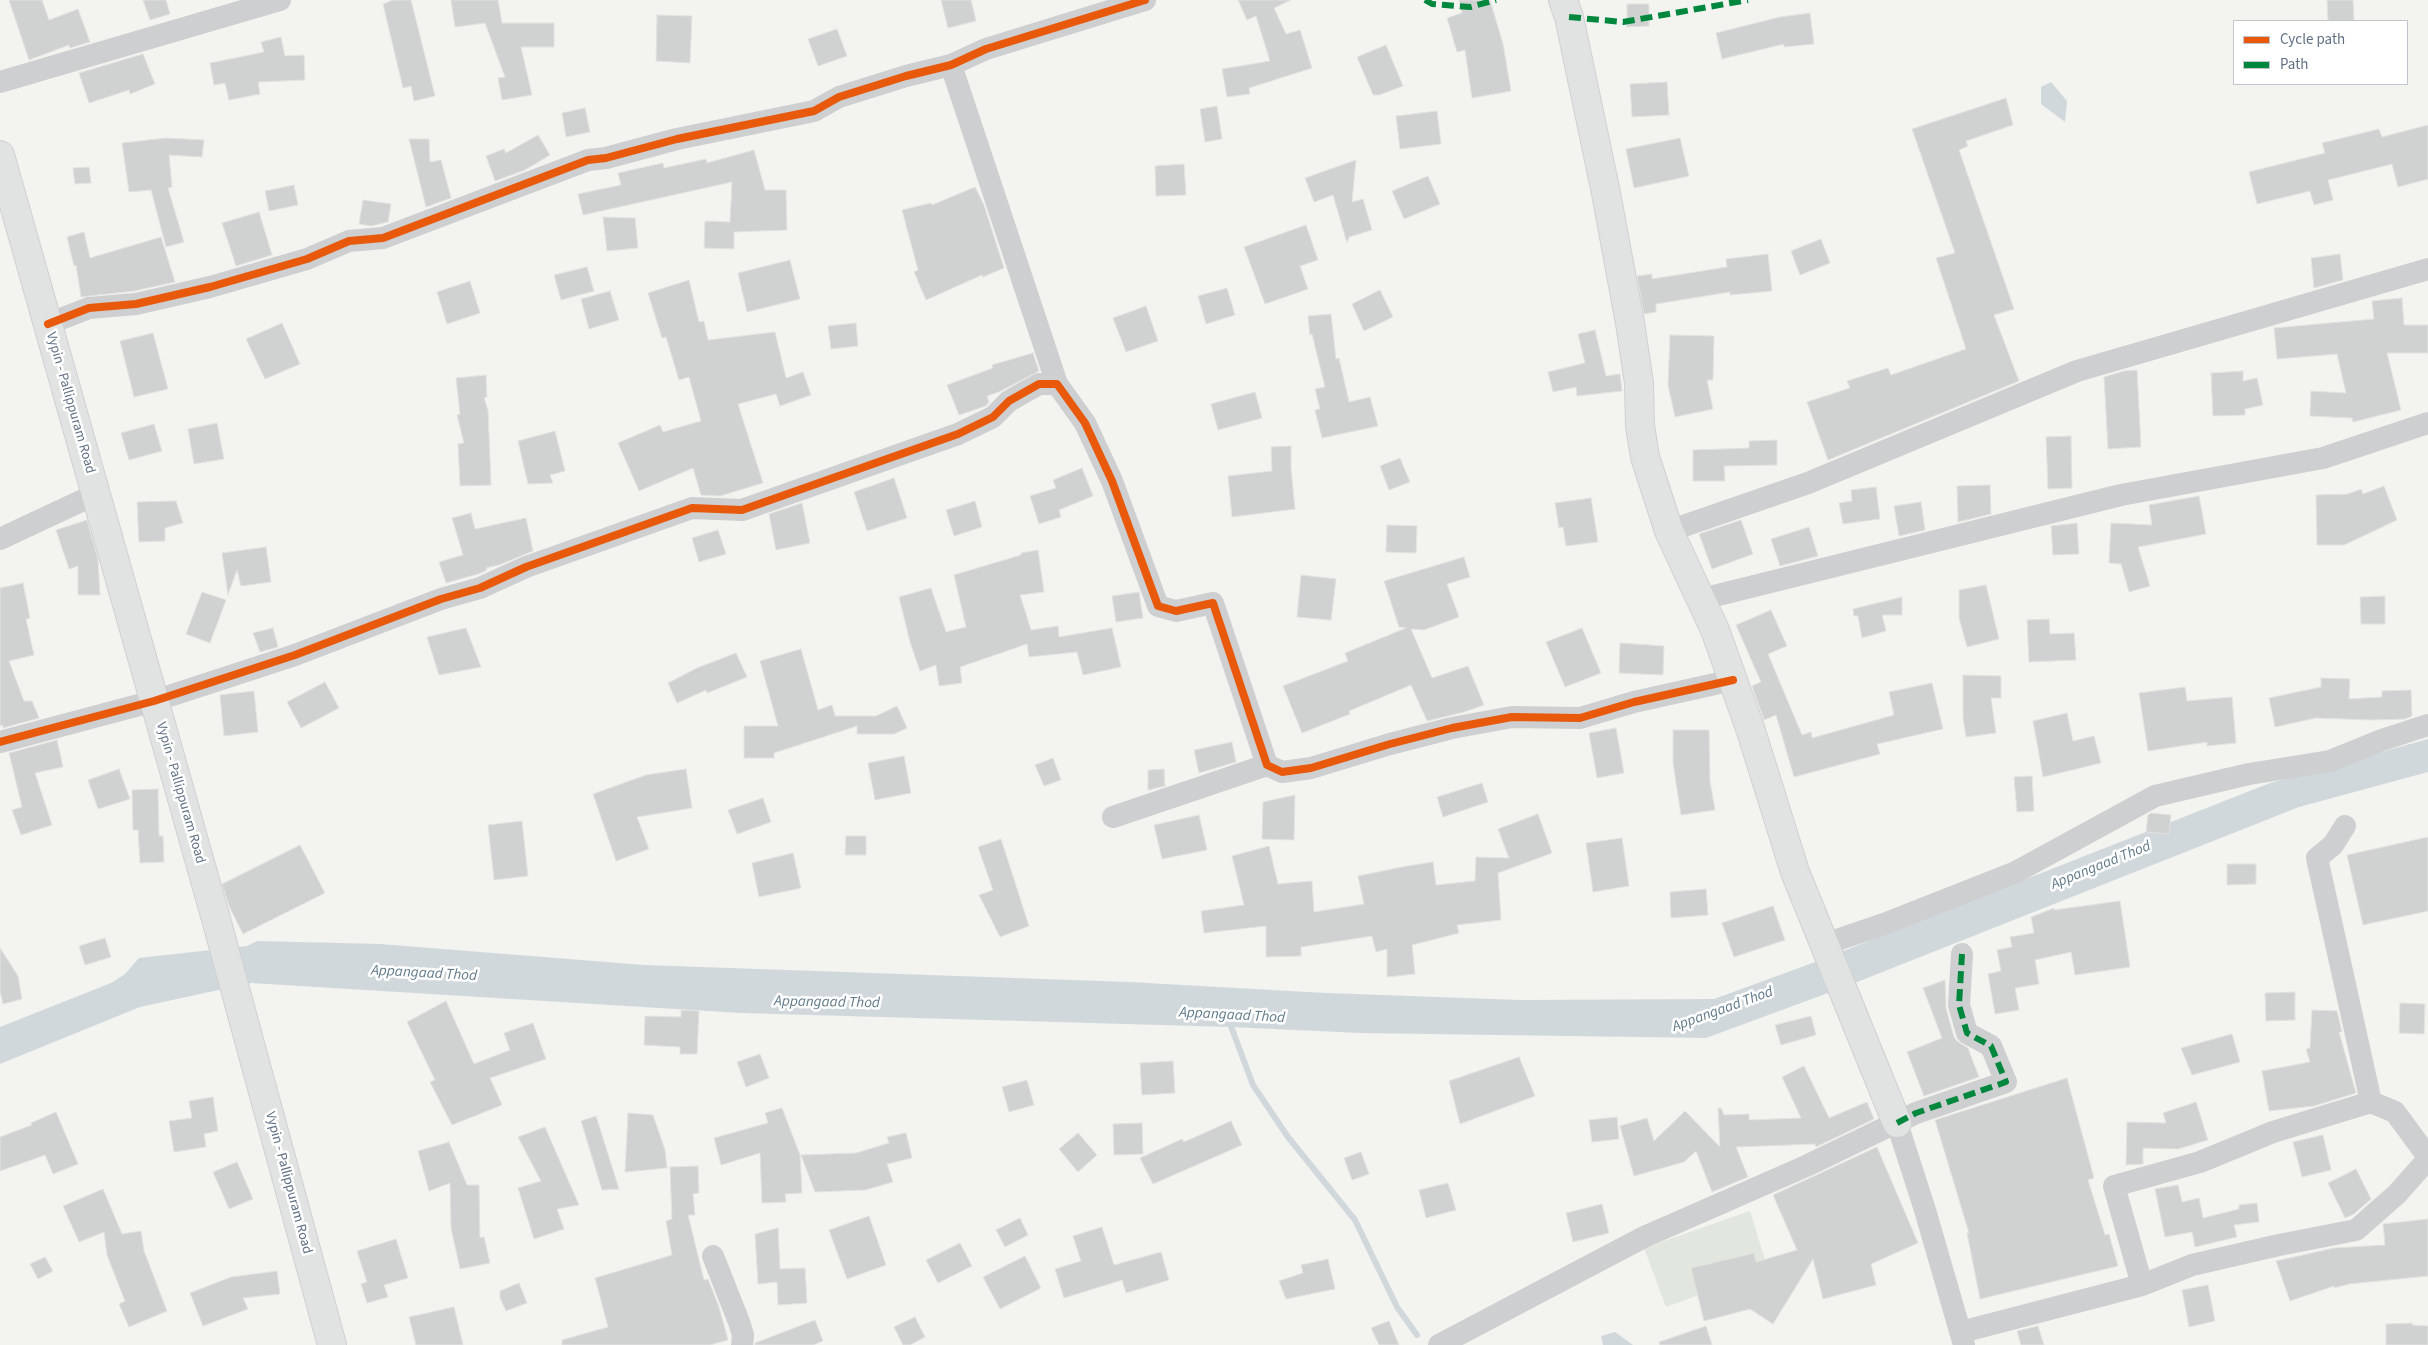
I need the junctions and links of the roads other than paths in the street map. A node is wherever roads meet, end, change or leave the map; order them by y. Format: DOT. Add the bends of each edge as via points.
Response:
graph roads {
  1 [pos="280,0"];
  2 [pos="1145,0"];
  3 [pos="1563,0"];
  4 [pos="951,65"];
  5 [pos="0,82"];
  6 [pos="0,155"];
  7 [pos="2428,269"];
  8 [pos="48,324"];
  9 [pos="1057,384"];
  10 [pos="2428,422"];
  11 [pos="96,494"];
  12 [pos="1669,531"];
  13 [pos="0,539"];
  14 [pos="1702,599"];
  15 [pos="1733,680"];
  16 [pos="154,701"];
  17 [pos="2428,725"];
  18 [pos="0,742"];
  19 [pos="1267,765"];
  20 [pos="1113,818"];
  21 [pos="2344,826"];
  22 [pos="1830,954"];
  23 [pos="1962,954"];
  24 [pos="2371,1102"];
  25 [pos="1897,1123"];
  26 [pos="2428,1158"];
  27 [pos="713,1256"];
  28 [pos="2142,1286"];
  29 [pos="1962,1338"];
  30 [pos="332,1345"];
  31 [pos="742,1345"];
  32 [pos="1439,1345"];
  1 -- 5 [label="street"];
  2 -- 4 [label="street" via="986,49"];
  3 -- 12 [label="main road" via="1604,184 1630,323 1645,457"];
  4 -- 8 [label="street" via="839,97 814,111 588,160 383,238 349,241 307,259 210,288 136,304 89,308"];
  4 -- 9 [label="street"];
  6 -- 8 [label="main road, Vypin - Pallippuram Road"];
  7 -- 12 [label="street" via="2077,371 1808,483"];
  8 -- 11 [label="main road, Vypin - Pallippuram Road"];
  9 -- 16 [label="street" via="1039,384 1009,401 993,417 958,434 752,507 742,510 692,508 295,655"];
  9 -- 19 [label="street" via="1085,423 1112,481 1158,606 1176,611 1212,603"];
  10 -- 14 [label="street" via="2323,458 2121,495"];
  11 -- 13 [label="street"];
  11 -- 16 [label="main road, Vypin - Pallippuram Road"];
  12 -- 14 [label="main road"];
  14 -- 15 [label="main road"];
  15 -- 19 [label="street" via="1634,702 1580,718 1512,717 1452,728 1311,768 1282,772"];
  15 -- 22 [label="main road" via="1796,872"];
  16 -- 18 [label="street"];
  16 -- 30 [label="main road, Vypin - Pallippuram Road"];
  17 -- 22 [label="street" via="2330,762 2249,774 2155,796 2016,872 1834,941"];
  19 -- 20 [label="street"];
  21 -- 24 [label="street" via="2333,845 2317,858"];
  22 -- 25 [label="main road"];
  23 -- 25 [label="street" via="1959,1005 1967,1033 1991,1046 2006,1082 1916,1113"];
  24 -- 26 [label="street" via="2395,1112"];
  24 -- 28 [label="street" via="2273,1132 2200,1162 2114,1186"];
  25 -- 29 [label="street"];
  25 -- 32 [label="street" via="1644,1237"];
  26 -- 28 [label="street" via="2397,1194 2356,1230 2192,1265"];
  27 -- 31 [label="street" via="743,1335"];
  28 -- 29 [label="street"];
}
